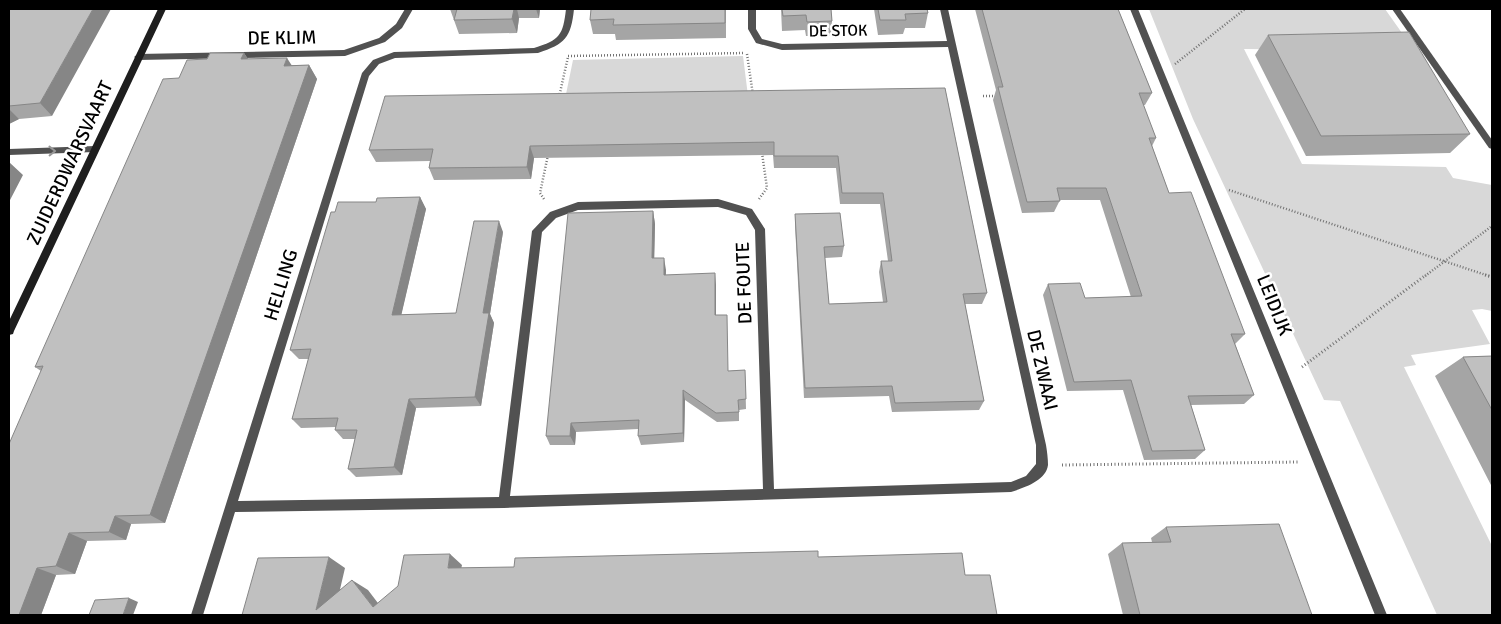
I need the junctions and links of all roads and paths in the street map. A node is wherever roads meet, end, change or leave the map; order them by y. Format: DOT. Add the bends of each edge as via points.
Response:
graph roads {
  1 [pos="162,9"];
  2 [pos="409,9"];
  3 [pos="570,9"];
  4 [pos="752,9"];
  5 [pos="944,9"];
  6 [pos="1134,9"];
  7 [pos="1245,9"];
  8 [pos="1396,9"];
  9 [pos="564,38"];
  10 [pos="952,44"];
  11 [pos="568,56"];
  12 [pos="138,57"];
  13 [pos="1161,76"];
  14 [pos="1002,96"];
  15 [pos="964,97"];
  16 [pos="754,100"];
  17 [pos="558,104"];
  18 [pos="1492,146"];
  19 [pos="549,148"];
  20 [pos="761,149"];
  21 [pos="95,150"];
  22 [pos="9,152"];
  23 [pos="1205,182"];
  24 [pos="750,212"];
  25 [pos="553,215"];
  26 [pos="1492,226"];
  27 [pos="1445,262"];
  28 [pos="1492,277"];
  29 [pos="9,331"];
  30 [pos="1285,379"];
  31 [pos="1319,462"];
  32 [pos="1042,466"];
  33 [pos="769,495"];
  34 [pos="504,502"];
  35 [pos="230,507"];
  36 [pos="197,615"];
  37 [pos="1381,615"];
  1 -- 12 [label="main road, ZUIDERDWARSVAART"];
  2 -- 12 [label="street, DE KLIM" via="399,26 382,40 345,53"];
  3 -- 9 [label="street"];
  4 -- 10 [label="street, DE STOK" via="752,29 759,41 782,47"];
  5 -- 10 [label="street, DE ZWAAI"];
  6 -- 13 [label="street, LEIDIJK"];
  7 -- 13 [label="path"];
  8 -- 18 [label="street"];
  9 -- 11 [label="path" via="570,46"];
  9 -- 35 [label="street, HELLING" via="535,51 394,55 376,62 365,75"];
  10 -- 15 [label="street, DE ZWAAI"];
  11 -- 16 [label="path" via="747,53"];
  11 -- 17 [label="path"];
  12 -- 21 [label="main road, ZUIDERDWARSVAART"];
  13 -- 23 [label="street, LEIDIJK"];
  14 -- 15 [label="path"];
  15 -- 32 [label="street, DE ZWAAI" via="1041,446"];
  19 -- 25 [label="path" via="540,193"];
  20 -- 24 [label="path" via="767,188"];
  22 -- 21 [label="street, one-way"];
  21 -- 29 [label="main road, ZUIDERDWARSVAART"];
  23 -- 27 [label="path"];
  23 -- 30 [label="street, LEIDIJK"];
  24 -- 25 [label="street" via="718,203 578,206"];
  24 -- 33 [label="street, DE FOUTE" via="760,229"];
  25 -- 34 [label="street" via="538,232"];
  26 -- 27 [label="path"];
  27 -- 28 [label="path"];
  27 -- 30 [label="path"];
  30 -- 31 [label="street, LEIDIJK"];
  31 -- 32 [label="path"];
  31 -- 37 [label="street, LEIDIJK"];
  32 -- 33 [label="street" via="1030,480 1011,487"];
  33 -- 34 [label="street"];
  34 -- 35 [label="street"];
  35 -- 36 [label="street, HELLING"];
}
